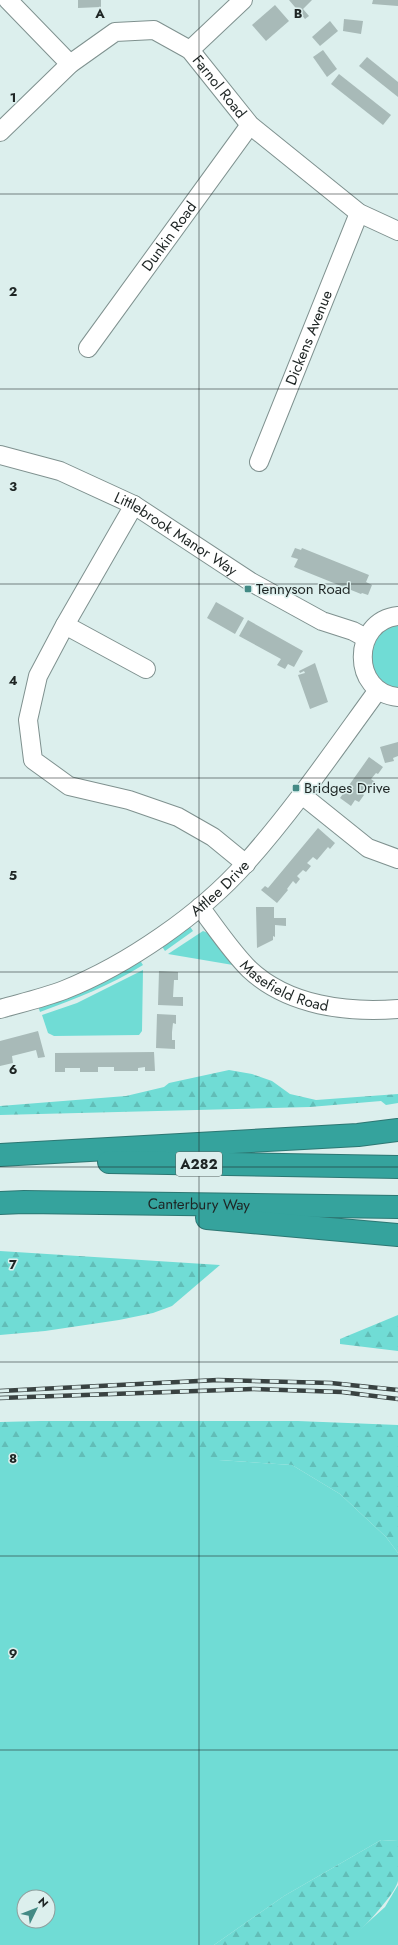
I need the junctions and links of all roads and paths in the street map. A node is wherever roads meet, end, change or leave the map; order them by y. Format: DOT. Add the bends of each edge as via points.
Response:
graph roads {
  1 [pos="8,0"];
  2 [pos="243,0"];
  3 [pos="190,50"];
  4 [pos="70,64"];
  5 [pos="250,125"];
  6 [pos="0,132"];
  7 [pos="359,213"];
  8 [pos="398,231"];
  9 [pos="88,348"];
  10 [pos="0,455"];
  11 [pos="259,462"];
  12 [pos="134,505"];
  13 [pos="398,616"];
  14 [pos="65,625"];
  15 [pos="366,638"];
  16 [pos="146,669"];
  17 [pos="378,690"];
  18 [pos="398,698"];
  19 [pos="302,795"];
  20 [pos="398,859"];
  21 [pos="246,864"];
  22 [pos="200,907"];
  23 [pos="0,1009"];
  24 [pos="398,1009"];
  25 [pos="398,1130"];
  26 [pos="0,1155"];
  27 [pos="0,1160"];
  28 [pos="398,1167"];
  29 [pos="24,1202"];
  30 [pos="0,1203"];
  31 [pos="398,1207"];
  32 [pos="398,1234"];
  1 -- 4 [label="street"];
  2 -- 3 [label="street"];
  3 -- 4 [label="street, Farnol Road" via="154,30 115,32"];
  3 -- 5 [label="street, Farnol Road"];
  4 -- 6 [label="street, Farnol Road"];
  5 -- 7 [label="street, Farnol Road"];
  5 -- 9 [label="street, Dunkin Road"];
  7 -- 8 [label="street, Farnol Road"];
  7 -- 11 [label="street, Dickens Avenue"];
  10 -- 12 [label="street, Littlebrook Manor Way" via="60,471"];
  12 -- 14 [label="street"];
  12 -- 15 [label="street, Littlebrook Manor Way" via="251,582 322,621"];
  13 -- 15 [label="street" via="382,621 372,628"];
  14 -- 16 [label="street"];
  14 -- 21 [label="street" via="38,676 28,720 33,760 69,786 129,800 178,818 213,837"];
  15 -- 17 [label="street" via="362,666 368,680"];
  17 -- 18 [label="street"];
  17 -- 19 [label="street, Attlee Drive"];
  19 -- 20 [label="street" via="368,848"];
  19 -- 21 [label="street, Attlee Drive"];
  21 -- 22 [label="street, Attlee Drive"];
  22 -- 23 [label="street, Attlee Drive" via="142,949 81,982 52,994"];
  22 -- 24 [label="street, Masefield Road" via="250,970 294,997 325,1006 356,1010"];
  25 -- 26 [label="highway, A282" via="358,1135"];
  27 -- 28 [label="highway, A282"];
  29 -- 30 [label="highway, Canterbury Way"];
  29 -- 31 [label="highway, Canterbury Way"];
  29 -- 32 [label="highway"];
}
